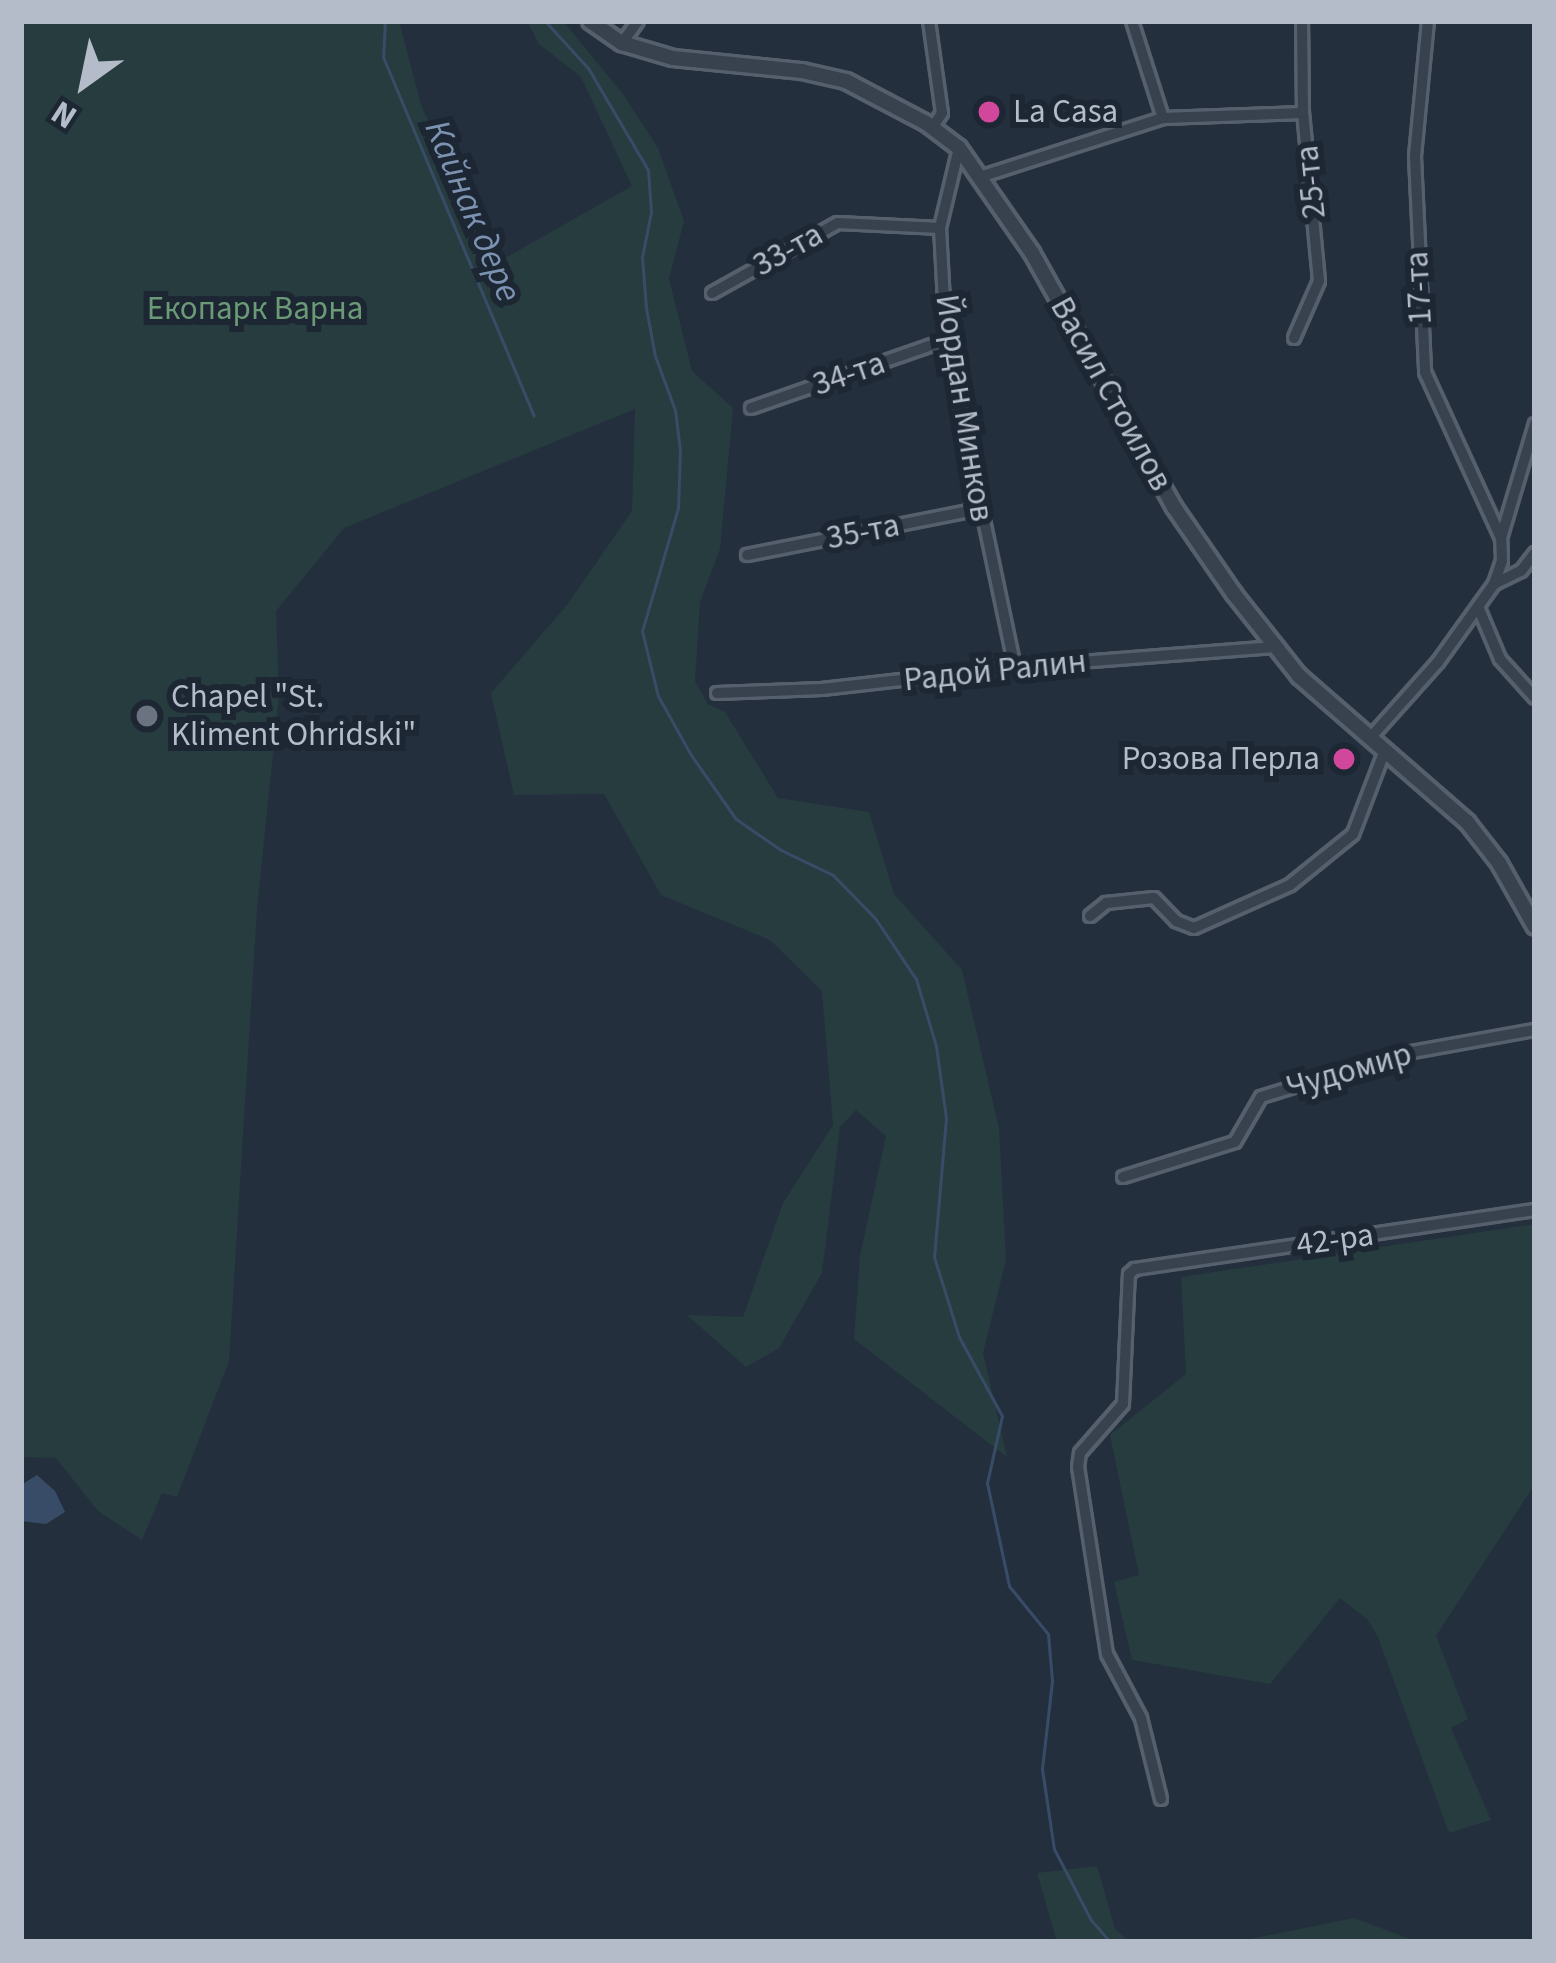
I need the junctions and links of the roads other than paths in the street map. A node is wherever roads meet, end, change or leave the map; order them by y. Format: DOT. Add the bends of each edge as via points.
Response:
graph roads {
  1 [pos="590,21"];
  2 [pos="638,21"];
  3 [pos="929,21"];
  4 [pos="1132,21"];
  5 [pos="1302,21"];
  6 [pos="1428,21"];
  7 [pos="622,44"];
  8 [pos="1304,112"];
  9 [pos="1163,118"];
  10 [pos="932,128"];
  11 [pos="958,148"];
  12 [pos="983,176"];
  13 [pos="940,228"];
  14 [pos="712,292"];
  15 [pos="1294,338"];
  16 [pos="946,340"];
  17 [pos="751,408"];
  18 [pos="1535,424"];
  19 [pos="980,508"];
  20 [pos="1501,538"];
  21 [pos="1535,553"];
  22 [pos="747,555"];
  23 [pos="1494,584"];
  24 [pos="1479,609"];
  25 [pos="1274,647"];
  26 [pos="1015,667"];
  27 [pos="717,693"];
  28 [pos="1535,698"];
  29 [pos="1371,737"];
  30 [pos="1385,750"];
  31 [pos="1090,916"];
  32 [pos="1535,927"];
  33 [pos="1535,1030"];
  34 [pos="1123,1177"];
  35 [pos="1535,1210"];
  36 [pos="1161,1799"];
  1 -- 7 [label="street, Васил Стоилов"];
  2 -- 7 [label="street"];
  3 -- 10 [label="street" via="942,113"];
  4 -- 9 [label="street"];
  5 -- 8 [label="street, 25-та"];
  6 -- 20 [label="street, 17-та" via="1415,157 1425,372"];
  7 -- 10 [label="street, Васил Стоилов" via="846,81"];
  8 -- 9 [label="street"];
  8 -- 15 [label="street, 25-та" via="1318,281"];
  9 -- 12 [label="street"];
  10 -- 11 [label="street, Васил Стоилов"];
  11 -- 12 [label="street, Васил Стоилов"];
  11 -- 13 [label="street, Йордан Минков"];
  12 -- 25 [label="street, Васил Стоилов" via="1174,507"];
  13 -- 14 [label="street, 33-та" via="838,223"];
  13 -- 16 [label="street, Йордан Минков"];
  16 -- 17 [label="street, 34-та"];
  16 -- 19 [label="street, Йордан Минков"];
  18 -- 20 [label="street"];
  19 -- 22 [label="street, 35-та"];
  19 -- 26 [label="street, Йордан Минков"];
  20 -- 23 [label="street"];
  21 -- 23 [label="street"];
  23 -- 24 [label="street"];
  24 -- 28 [label="street" via="1500,659"];
  24 -- 29 [label="street"];
  25 -- 26 [label="street, Радой Ралин"];
  25 -- 29 [label="street, Васил Стоилов"];
  26 -- 27 [label="street, Радой Ралин"];
  29 -- 30 [label="street, Васил Стоилов"];
  30 -- 31 [label="street" via="1353,834 1290,885 1194,928 1154,898 1106,903"];
  30 -- 32 [label="street, Васил Стоилов" via="1467,822"];
  33 -- 34 [label="street, Чудомир" via="1401,1054 1261,1096 1234,1142"];
  35 -- 36 [label="street, 42-ра" via="1135,1269 1126,1281 1123,1404 1078,1467 1107,1654 1141,1718"];
}
